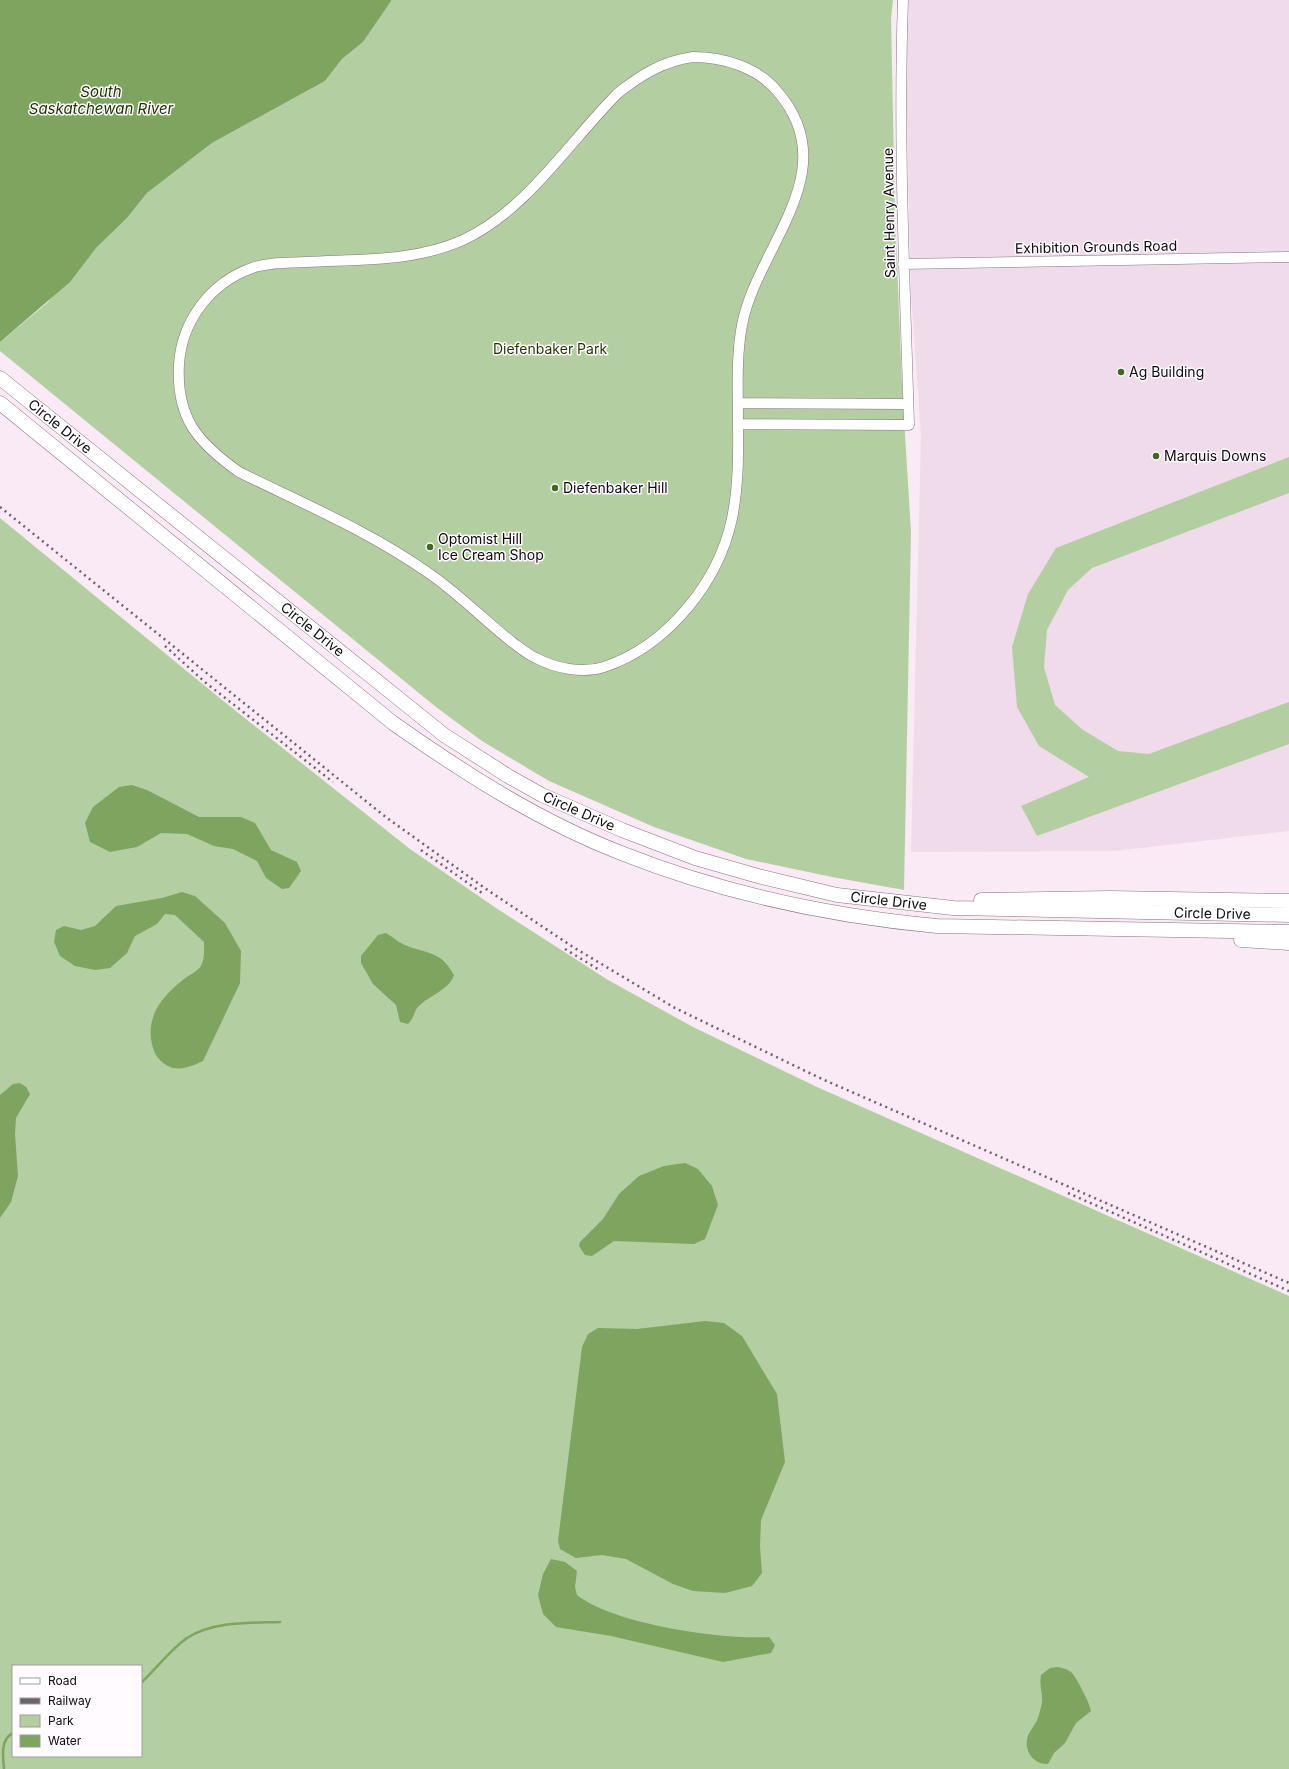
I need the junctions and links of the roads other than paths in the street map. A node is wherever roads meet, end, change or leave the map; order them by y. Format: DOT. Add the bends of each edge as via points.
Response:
graph roads {
  1 [pos="903,0"];
  2 [pos="1289,257"];
  3 [pos="904,264"];
  4 [pos="0,378"];
  5 [pos="738,404"];
  6 [pos="908,404"];
  7 [pos="5,407"];
  8 [pos="738,424"];
  9 [pos="806,887"];
  10 [pos="1289,898"];
  11 [pos="1259,901"];
  12 [pos="1289,901"];
  13 [pos="1289,915"];
  14 [pos="1090,928"];
  15 [pos="1289,932"];
  16 [pos="1289,943"];
  1 -- 3 [label="street, Saint Henry Avenue" via="901,68"];
  2 -- 3 [label="street, Exhibition Grounds Road"];
  3 -- 6 [label="street, Saint Henry Avenue"];
  4 -- 9 [label="highway, Circle Drive" via="412,711 508,776 573,809 695,858"];
  5 -- 6 [label="street"];
  5 -- 8 [label="street"];
  5 -- 8 [label="street" via="739,342 744,313 793,207 801,182 803,160 801,136 793,115 770,83 750,70 711,57 677,59 660,65 636,79 602,109 515,205 487,227 463,240 414,254 252,268 211,293 191,320 184,334 180,352 180,401 202,442 219,458 239,472 376,539 433,575 487,623 532,657 556,668 601,668 643,648 664,632 700,592 714,569 730,531 738,473"];
  6 -- 8 [label="street, Saint Henry Avenue" via="909,425"];
  7 -- 14 [label="highway, Circle Drive" via="393,723 484,784 557,823 619,852 697,880 762,898 840,914 937,926"];
  9 -- 11 [label="highway" via="824,885 946,899 1110,898"];
  9 -- 13 [label="highway, Circle Drive" via="852,897 953,908"];
  10 -- 11 [label="highway"];
  11 -- 12 [label="highway"];
  14 -- 15 [label="highway, Circle Drive"];
  14 -- 16 [label="highway" via="1104,934"];
}
